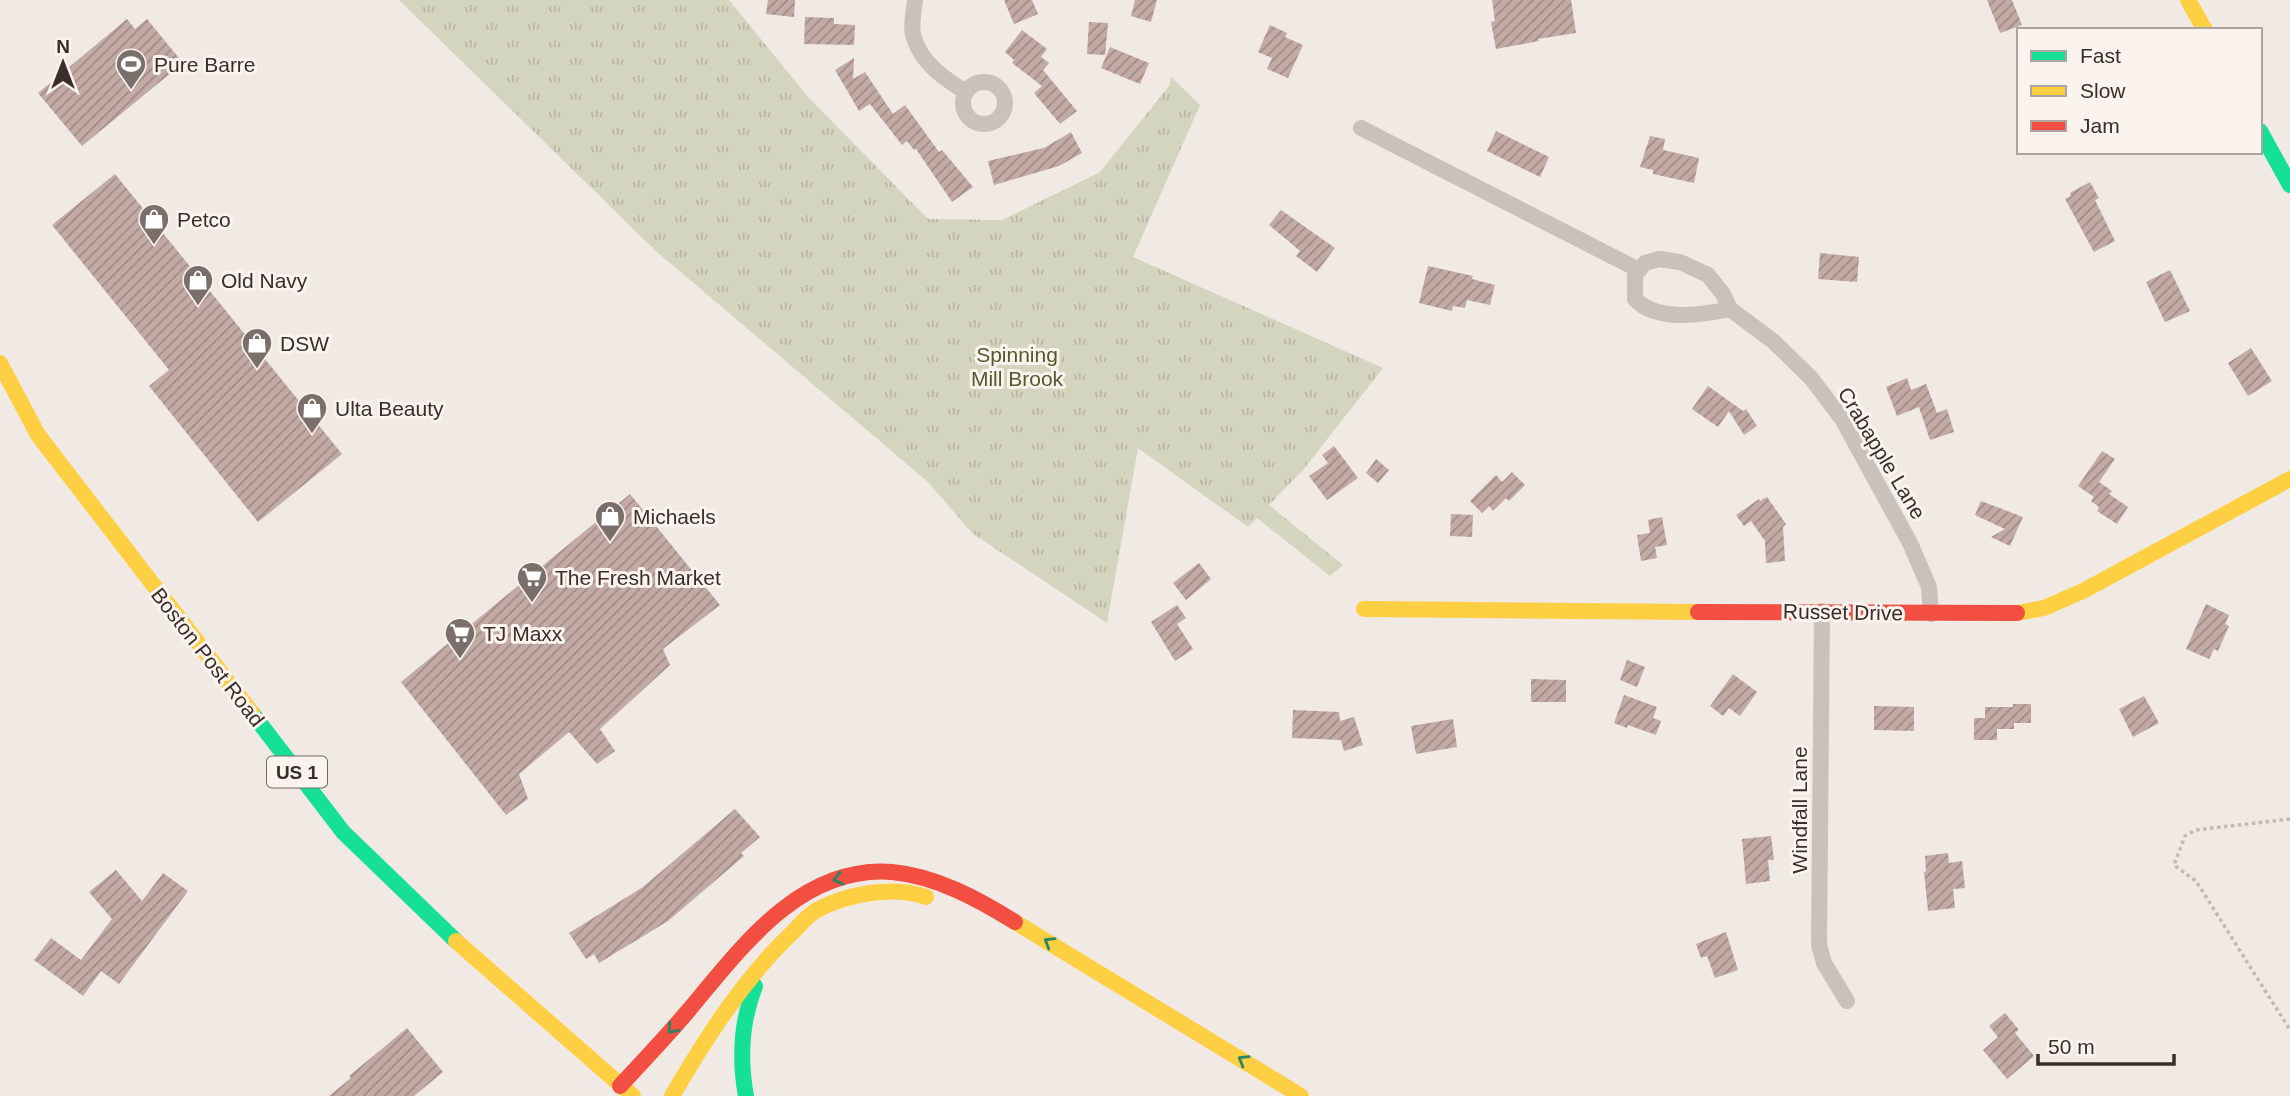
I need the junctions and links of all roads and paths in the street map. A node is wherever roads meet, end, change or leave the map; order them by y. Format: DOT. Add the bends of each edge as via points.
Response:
graph roads {
  1 [pos="915,0"];
  2 [pos="2188,0"];
  3 [pos="2204,28"];
  4 [pos="967,92"];
  5 [pos="1361,128"];
  6 [pos="2262,135"];
  7 [pos="2290,185"];
  8 [pos="1639,270"];
  9 [pos="1730,309"];
  10 [pos="0,363"];
  11 [pos="2290,479"];
  12 [pos="1364,609"];
  13 [pos="1822,611"];
  14 [pos="1931,614"];
  15 [pos="2290,819"];
  16 [pos="940,903"];
  17 [pos="772,952"];
  18 [pos="1847,1001"];
  19 [pos="2290,1030"];
  20 [pos="626,1091"];
  21 [pos="672,1096"];
  22 [pos="746,1096"];
  23 [pos="1301,1096"];
  1 -- 4 [label="street" via="913,37 925,60 944,79"];
  2 -- 3 [label="main road"];
  5 -- 8 [label="street"];
  6 -- 7 [label="main road"];
  8 -- 9 [label="street, Crabapple Lane" via="1659,259 1680,262 1708,275"];
  8 -- 9 [label="street" via="1633,287 1641,305 1663,313"];
  9 -- 14 [label="street, Crabapple Lane" via="1811,377 1842,419 1910,542 1929,587"];
  10 -- 20 [label="main road, Boston Post Road / US 1" via="38,435 343,832 435,923"];
  11 -- 14 [label="main road, Russet Drive" via="2044,608 2011,614"];
  12 -- 13 [label="main road, Russet Drive"];
  13 -- 14 [label="main road, Russet Drive"];
  13 -- 18 [label="street, Windfall Lane" via="1819,945 1824,963"];
  15 -- 19 [label="path" via="2196,830 2185,836 2174,865 2196,881"];
  16 -- 17 [label="main road" via="915,893 862,893 815,911"];
  17 -- 21 [label="main road" via="701,1047"];
  17 -- 22 [label="main road" via="750,997 742,1036"];
  23 -- 20 [label="main road, one-way" via="984,903 929,879 880,872 833,879 791,901 756,930"];
}
